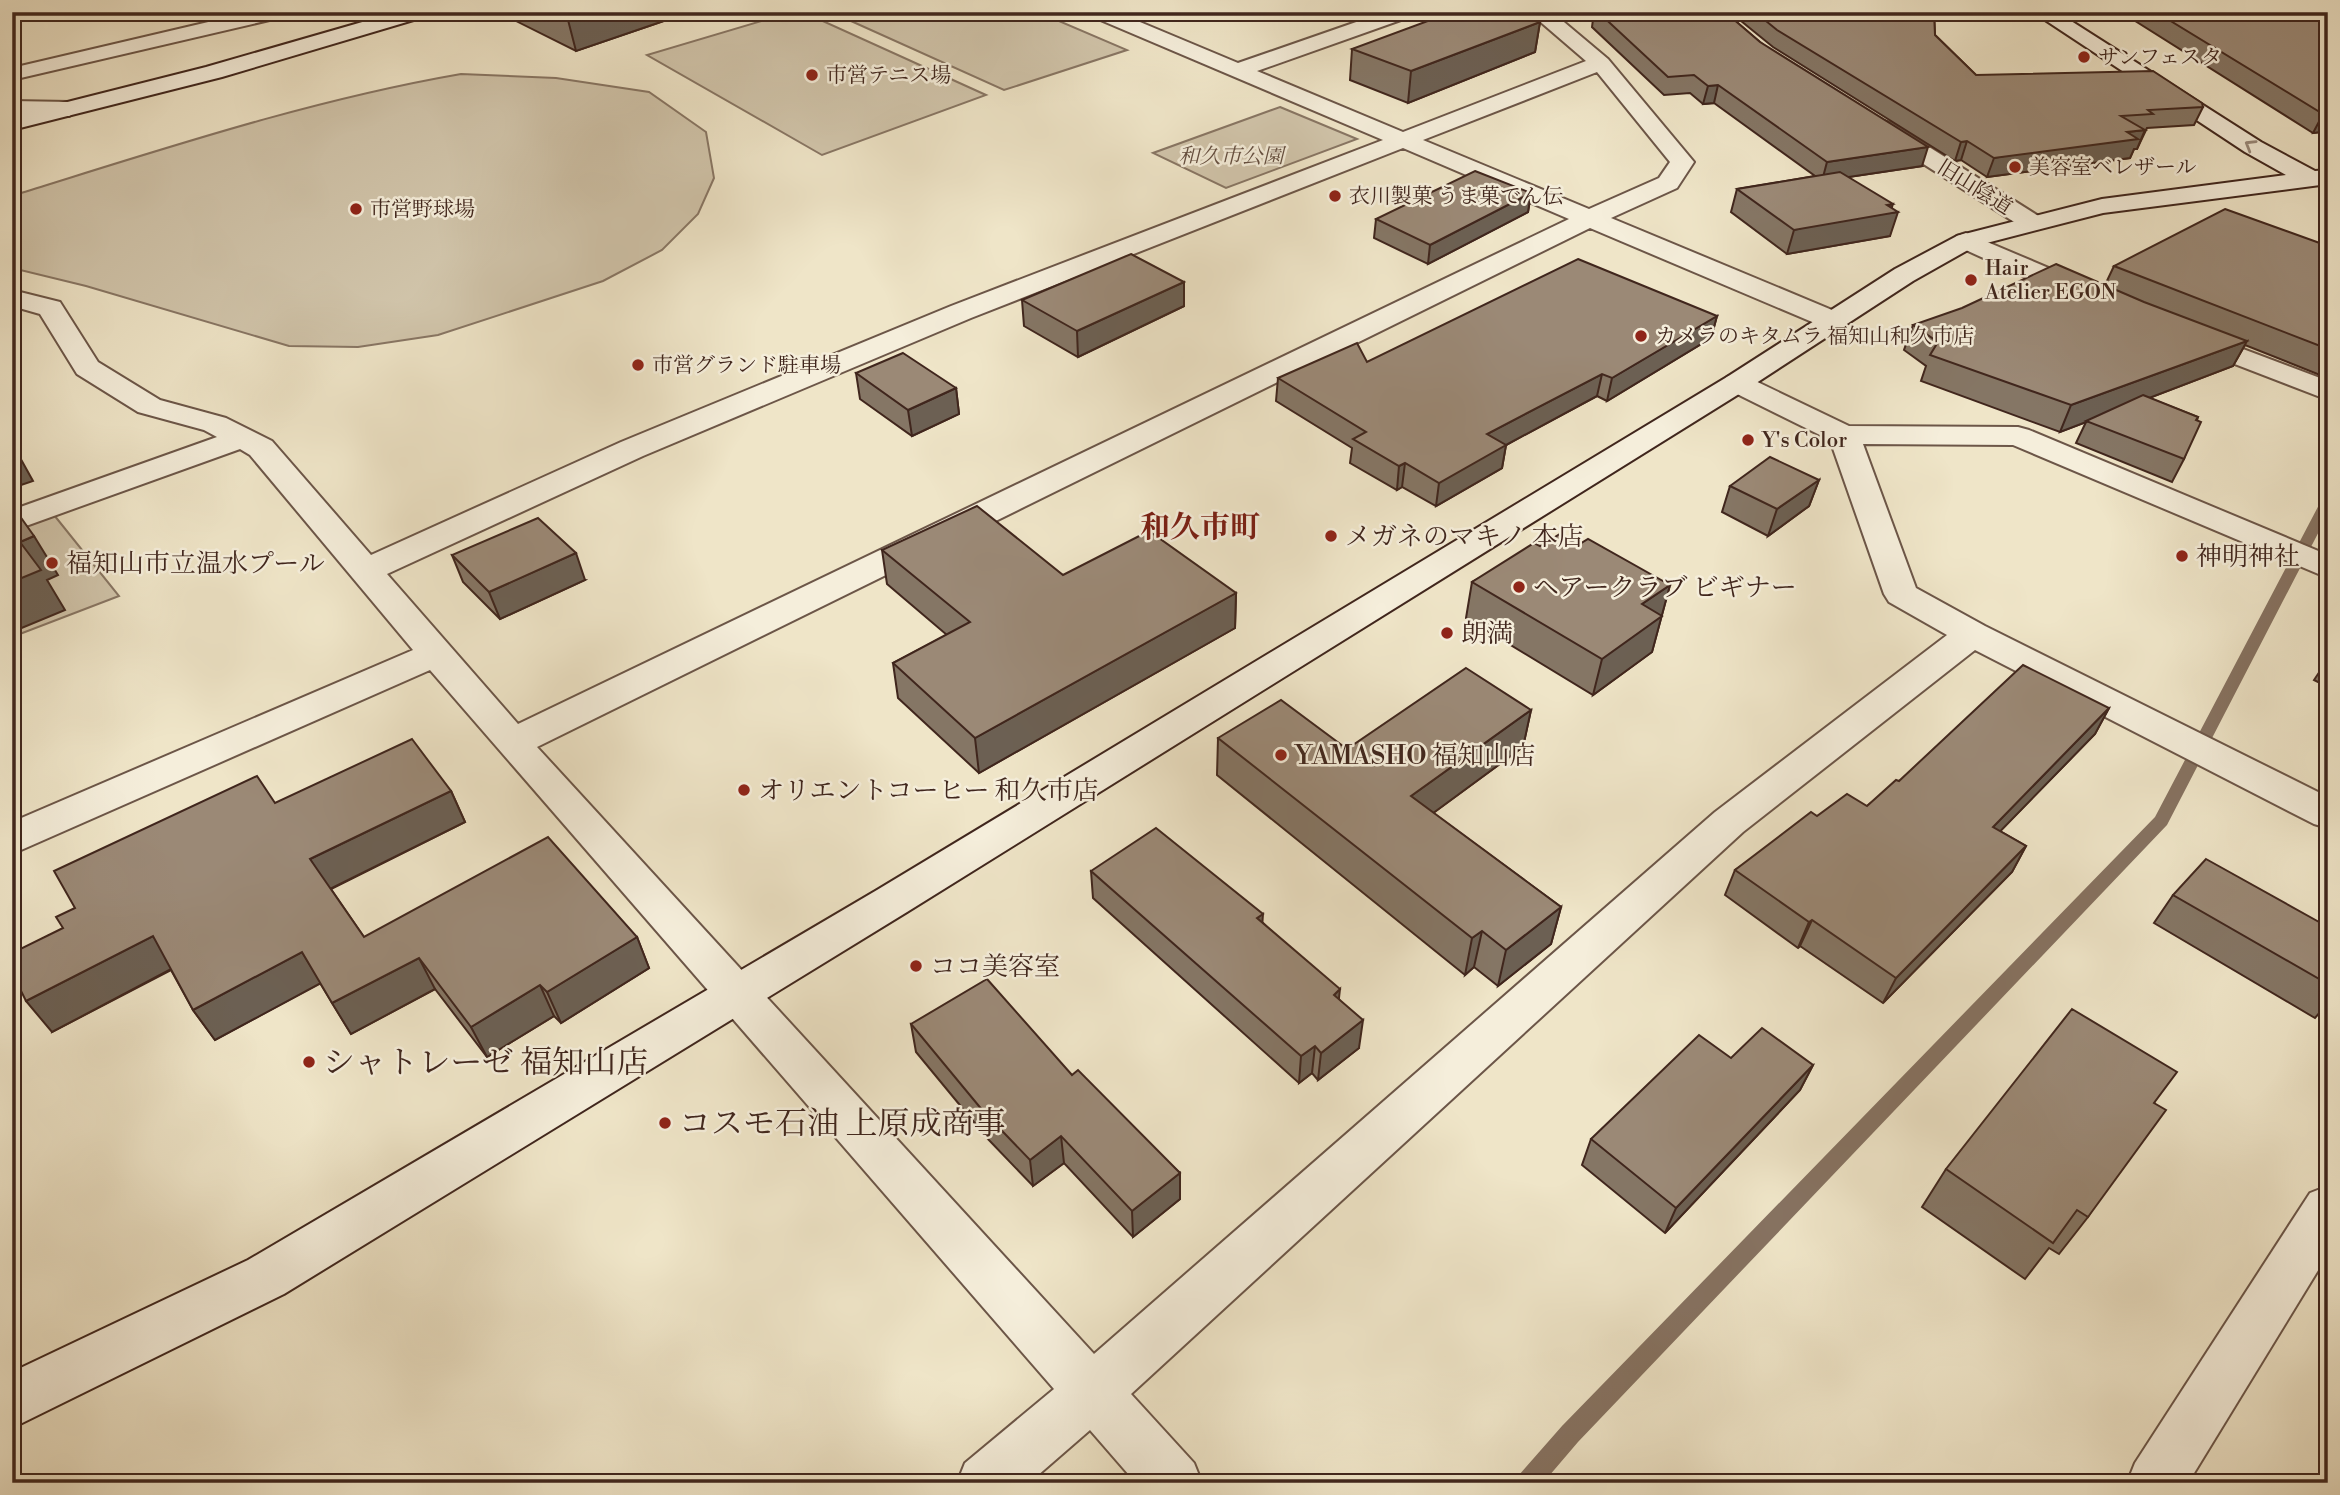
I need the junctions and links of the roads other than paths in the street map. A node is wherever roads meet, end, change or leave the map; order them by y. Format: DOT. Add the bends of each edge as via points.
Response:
graph roads {
  1 [pos="278,12"];
  2 [pos="419,12"];
  3 [pos="1098,12"];
  4 [pos="1405,12"];
  5 [pos="1539,12"];
  6 [pos="2043,12"];
  7 [pos="2080,12"];
  8 [pos="1601,63"];
  9 [pos="1236,71"];
  10 [pos="12,74"];
  11 [pos="12,108"];
  12 [pos="69,109"];
  13 [pos="1869,119"];
  14 [pos="12,123"];
  15 [pos="1397,140"];
  16 [pos="2322,182"];
  17 [pos="1588,219"];
  18 [pos="2031,222"];
  19 [pos="1966,241"];
  20 [pos="12,298"];
  21 [pos="2105,302"];
  22 [pos="1834,321"];
  23 [pos="2168,329"];
  24 [pos="1737,383"];
  25 [pos="2328,391"];
  26 [pos="1844,435"];
  27 [pos="243,438"];
  28 [pos="12,522"];
  29 [pos="2328,568"];
  30 [pos="365,571"];
  31 [pos="1972,634"];
  32 [pos="435,654"];
  33 [pos="512,743"];
  34 [pos="2328,814"];
  35 [pos="12,839"];
  36 [pos="736,996"];
  37 [pos="2328,1209"];
  38 [pos="1092,1392"];
  39 [pos="12,1401"];
  40 [pos="985,1483"];
  41 [pos="1174,1483"];
  42 [pos="2155,1483"];
  1 -- 10 [label="street"];
  2 -- 12 [label="street"];
  3 -- 9 [label="street"];
  4 -- 9 [label="street"];
  5 -- 8 [label="street"];
  16 -- 6 [label="street, one-way" via="2253,147"];
  7 -- 16 [label="street" via="2287,144"];
  8 -- 15 [label="street"];
  8 -- 17 [label="street" via="1682,162 1668,183"];
  9 -- 15 [label="street"];
  11 -- 12 [label="street"];
  12 -- 14 [label="street"];
  13 -- 18 [label="street, 旧山陰道"];
  15 -- 17 [label="street"];
  15 -- 30 [label="street" via="961,312 644,444"];
  16 -- 18 [label="street" via="2102,206"];
  17 -- 22 [label="street"];
  17 -- 33 [label="street"];
  18 -- 19 [label="street, 旧山陰道"];
  19 -- 21 [label="street, 旧山陰道"];
  19 -- 22 [label="street"];
  20 -- 27 [label="street" via="50,308 87,368 107,381 149,406 215,424"];
  22 -- 24 [label="street"];
  23 -- 25 [label="street"];
  24 -- 26 [label="street"];
  24 -- 36 [label="street"];
  26 -- 29 [label="street" via="2018,436"];
  26 -- 31 [label="street" via="1900,594"];
  27 -- 28 [label="street"];
  27 -- 30 [label="street" via="261,449"];
  30 -- 32 [label="street"];
  31 -- 34 [label="street"];
  31 -- 38 [label="street" via="1729,822"];
  32 -- 33 [label="street"];
  32 -- 35 [label="street"];
  33 -- 36 [label="street"];
  36 -- 38 [label="street"];
  36 -- 39 [label="street" via="266,1277"];
  37 -- 42 [label="street"];
  38 -- 40 [label="street"];
  38 -- 41 [label="street"];
}
